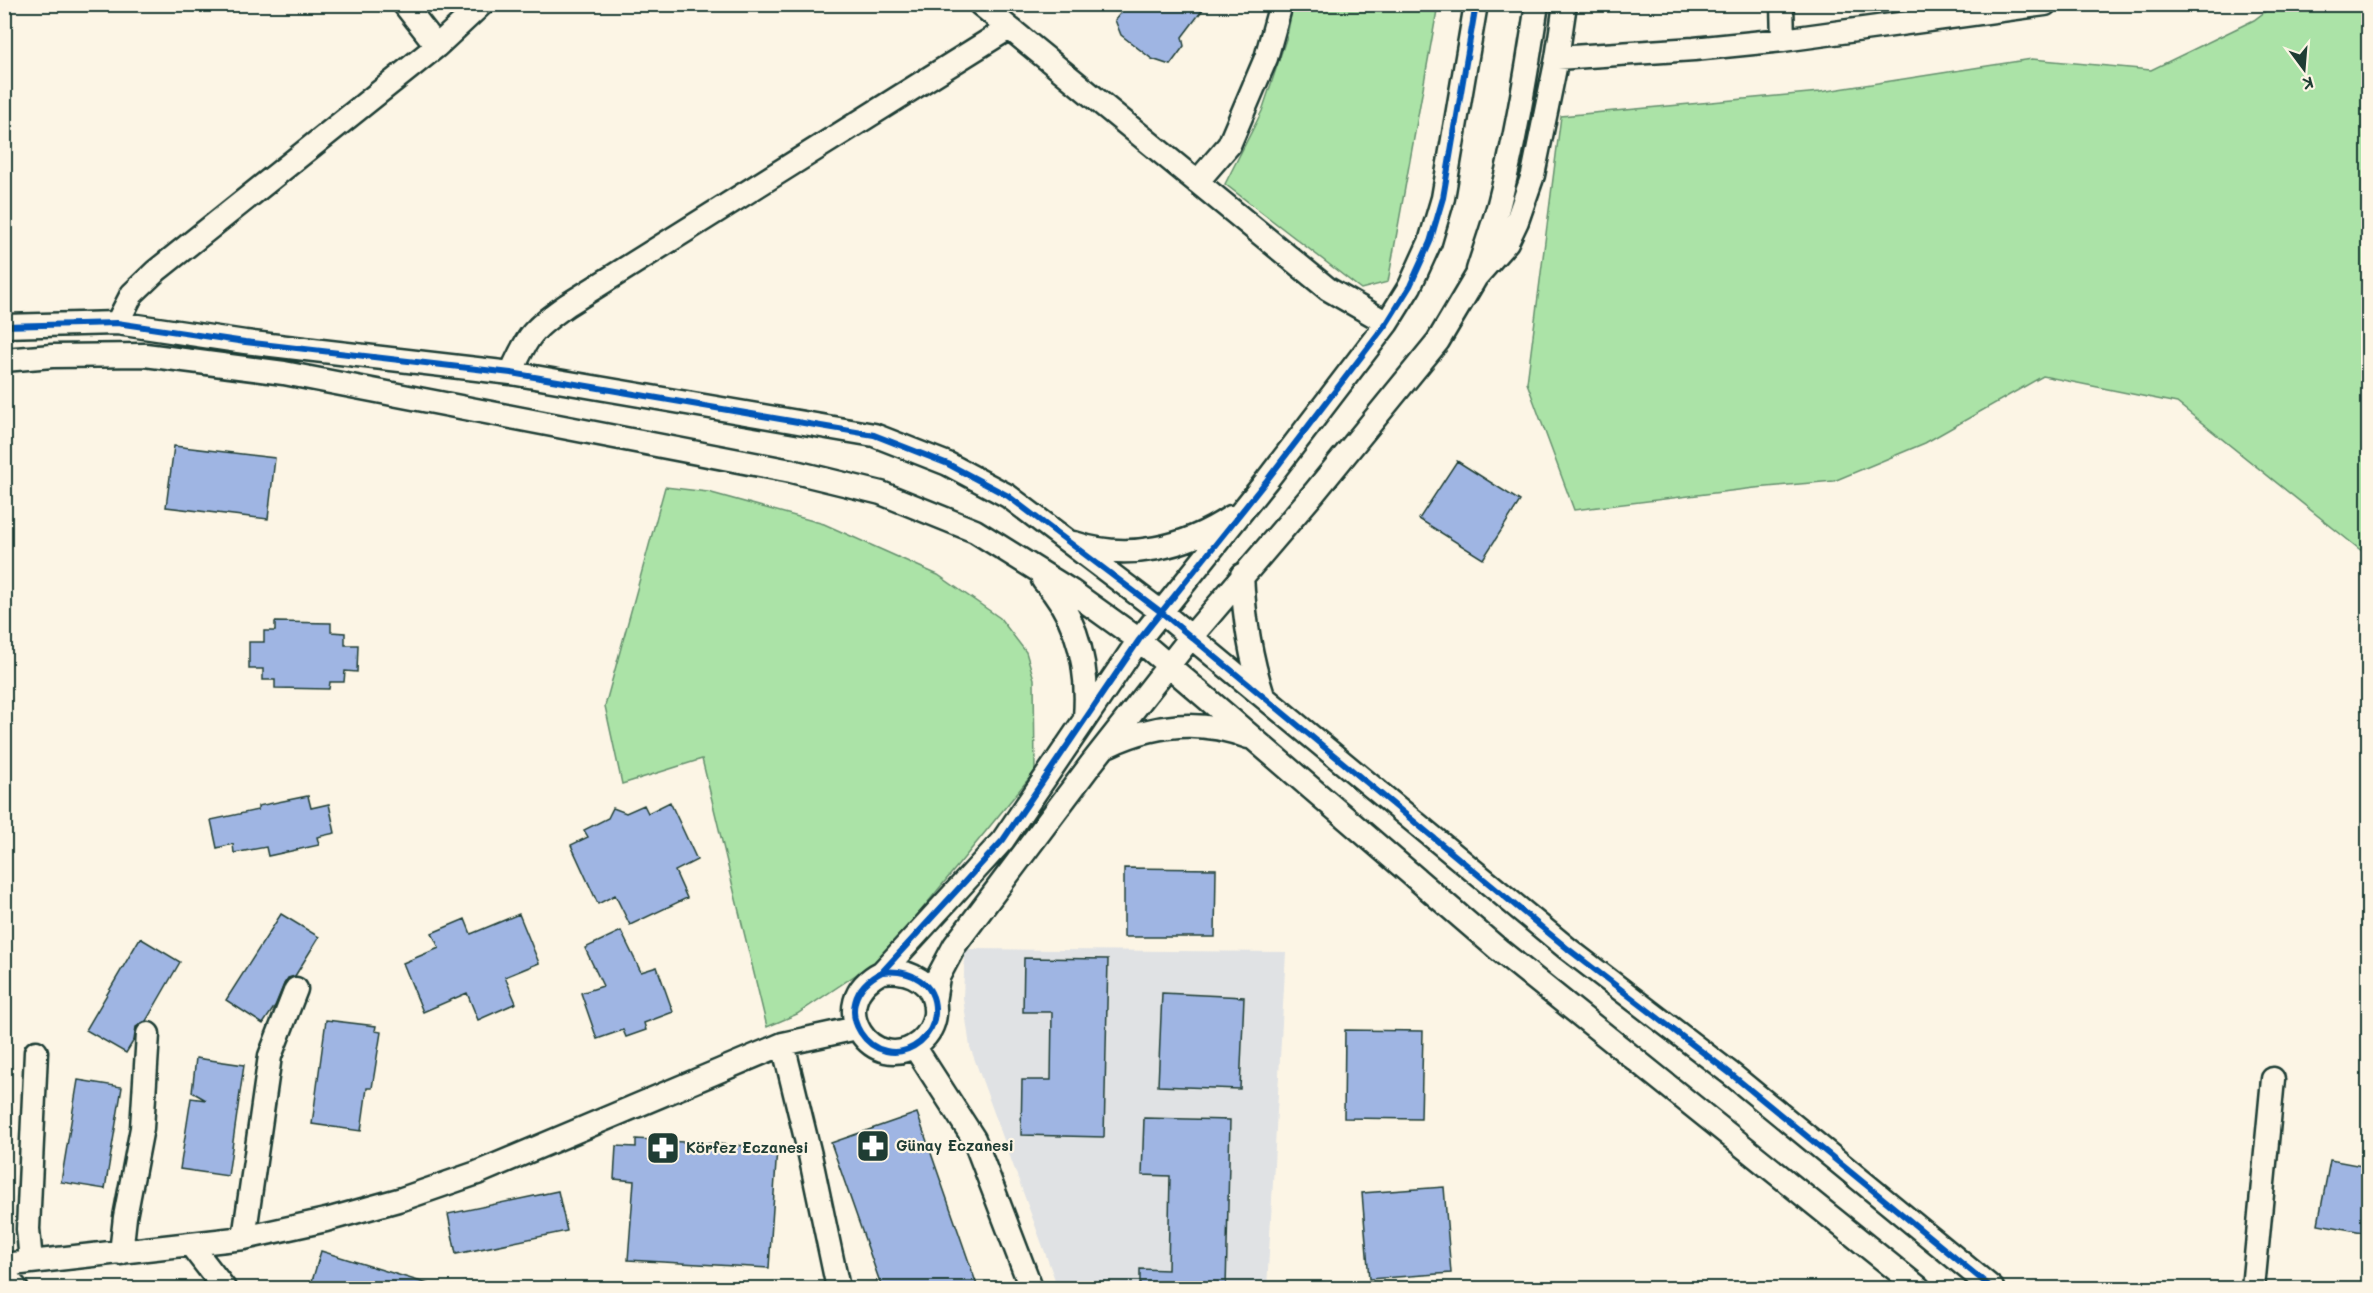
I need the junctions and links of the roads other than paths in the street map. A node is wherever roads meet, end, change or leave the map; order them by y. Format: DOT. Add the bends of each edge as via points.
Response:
graph roads {
  1 [pos="404,4"];
  2 [pos="482,4"];
  3 [pos="980,4"];
  4 [pos="1281,4"];
  5 [pos="1476,4"];
  6 [pos="1537,4"];
  7 [pos="1565,4"];
  8 [pos="1782,4"];
  9 [pos="2045,4"];
  10 [pos="1010,28"];
  11 [pos="1783,40"];
  12 [pos="437,46"];
  13 [pos="1557,58"];
  14 [pos="1197,182"];
  15 [pos="1476,278"];
  16 [pos="117,323"];
  17 [pos="1387,323"];
  18 [pos="4,326"];
  19 [pos="4,360"];
  20 [pos="511,373"];
  21 [pos="1250,501"];
  22 [pos="1062,538"];
  23 [pos="1022,561"];
  24 [pos="1242,575"];
  25 [pos="1161,612"];
  26 [pos="1191,637"];
  27 [pos="1139,640"];
  28 [pos="1169,665"];
  29 [pos="1263,696"];
  30 [pos="1085,718"];
  31 [pos="1257,740"];
  32 [pos="1105,747"];
  33 [pos="882,972"];
  34 [pos="296,989"];
  35 [pos="934,1002"];
  36 [pos="857,1028"];
  37 [pos="148,1034"];
  38 [pos="783,1044"];
  39 [pos="914,1046"];
  40 [pos="36,1052"];
  41 [pos="2273,1079"];
  42 [pos="244,1238"];
  43 [pos="190,1244"];
  44 [pos="121,1252"];
  45 [pos="31,1262"];
  46 [pos="4,1265"];
  47 [pos="4,1275"];
  48 [pos="16,1288"];
  49 [pos="224,1288"];
  50 [pos="838,1288"];
  51 [pos="1031,1288"];
  52 [pos="1919,1288"];
  53 [pos="1992,1288"];
  54 [pos="2253,1288"];
  1 -- 12 [label="street"];
  2 -- 12 [label="street"];
  3 -- 10 [label="street"];
  4 -- 14 [label="street" via="1266,58 1229,145"];
  5 -- 17 [label="street" via="1443,198 1425,253"];
  6 -- 15 [label="street" via="1522,105 1498,207"];
  7 -- 13 [label="street"];
  8 -- 11 [label="street"];
  9 -- 11 [label="street"];
  10 -- 14 [label="street"];
  10 -- 20 [label="street" via="567,305 537,326"];
  11 -- 13 [label="street"];
  12 -- 16 [label="street" via="156,271 132,294"];
  13 -- 15 [label="street" via="1526,198 1507,242"];
  14 -- 17 [label="street" via="1328,290"];
  15 -- 24 [label="street" via="1438,341"];
  16 -- 18 [label="street"];
  16 -- 20 [label="street"];
  17 -- 21 [label="street"];
  19 -- 23 [label="street" via="145,355 284,373 756,464 881,493 975,531"];
  20 -- 22 [label="street" via="874,435 948,464 1008,496"];
  21 -- 22 [label="street" via="1201,535 1163,547 1112,550"];
  21 -- 25 [label="street"];
  22 -- 25 [label="street"];
  23 -- 27 [label="street"];
  23 -- 30 [label="street" via="1050,588 1071,621 1086,678"];
  24 -- 26 [label="street"];
  24 -- 29 [label="street" via="1246,627"];
  25 -- 26 [label="street"];
  25 -- 27 [label="street"];
  26 -- 28 [label="street"];
  26 -- 29 [label="street"];
  27 -- 28 [label="street"];
  27 -- 30 [label="street"];
  28 -- 31 [label="street"];
  28 -- 32 [label="street"];
  29 -- 53 [label="street" via="1568,949 1731,1074"];
  30 -- 33 [label="street" via="1003,840"];
  31 -- 32 [label="street" via="1215,728 1171,726 1148,730"];
  31 -- 52 [label="street" via="1498,949"];
  32 -- 35 [label="street" via="955,945 938,977"];
  33 -- 35 [label="street" via="910,973 921,980"];
  33 -- 36 [label="street" via="870,978 857,995 853,1015"];
  34 -- 42 [label="street" via="270,1056"];
  35 -- 39 [label="street" via="931,1028"];
  36 -- 38 [label="street"];
  36 -- 39 [label="street" via="877,1048 896,1051"];
  37 -- 44 [label="street" via="142,1128"];
  38 -- 42 [label="street" via="466,1177 327,1221"];
  38 -- 50 [label="street"];
  39 -- 51 [label="street" via="974,1139"];
  40 -- 45 [label="street" via="28,1229"];
  41 -- 54 [label="street"];
  42 -- 43 [label="street"];
  43 -- 44 [label="street"];
  43 -- 49 [label="street"];
  44 -- 45 [label="street"];
  45 -- 46 [label="street"];
  47 -- 48 [label="street"];
}
